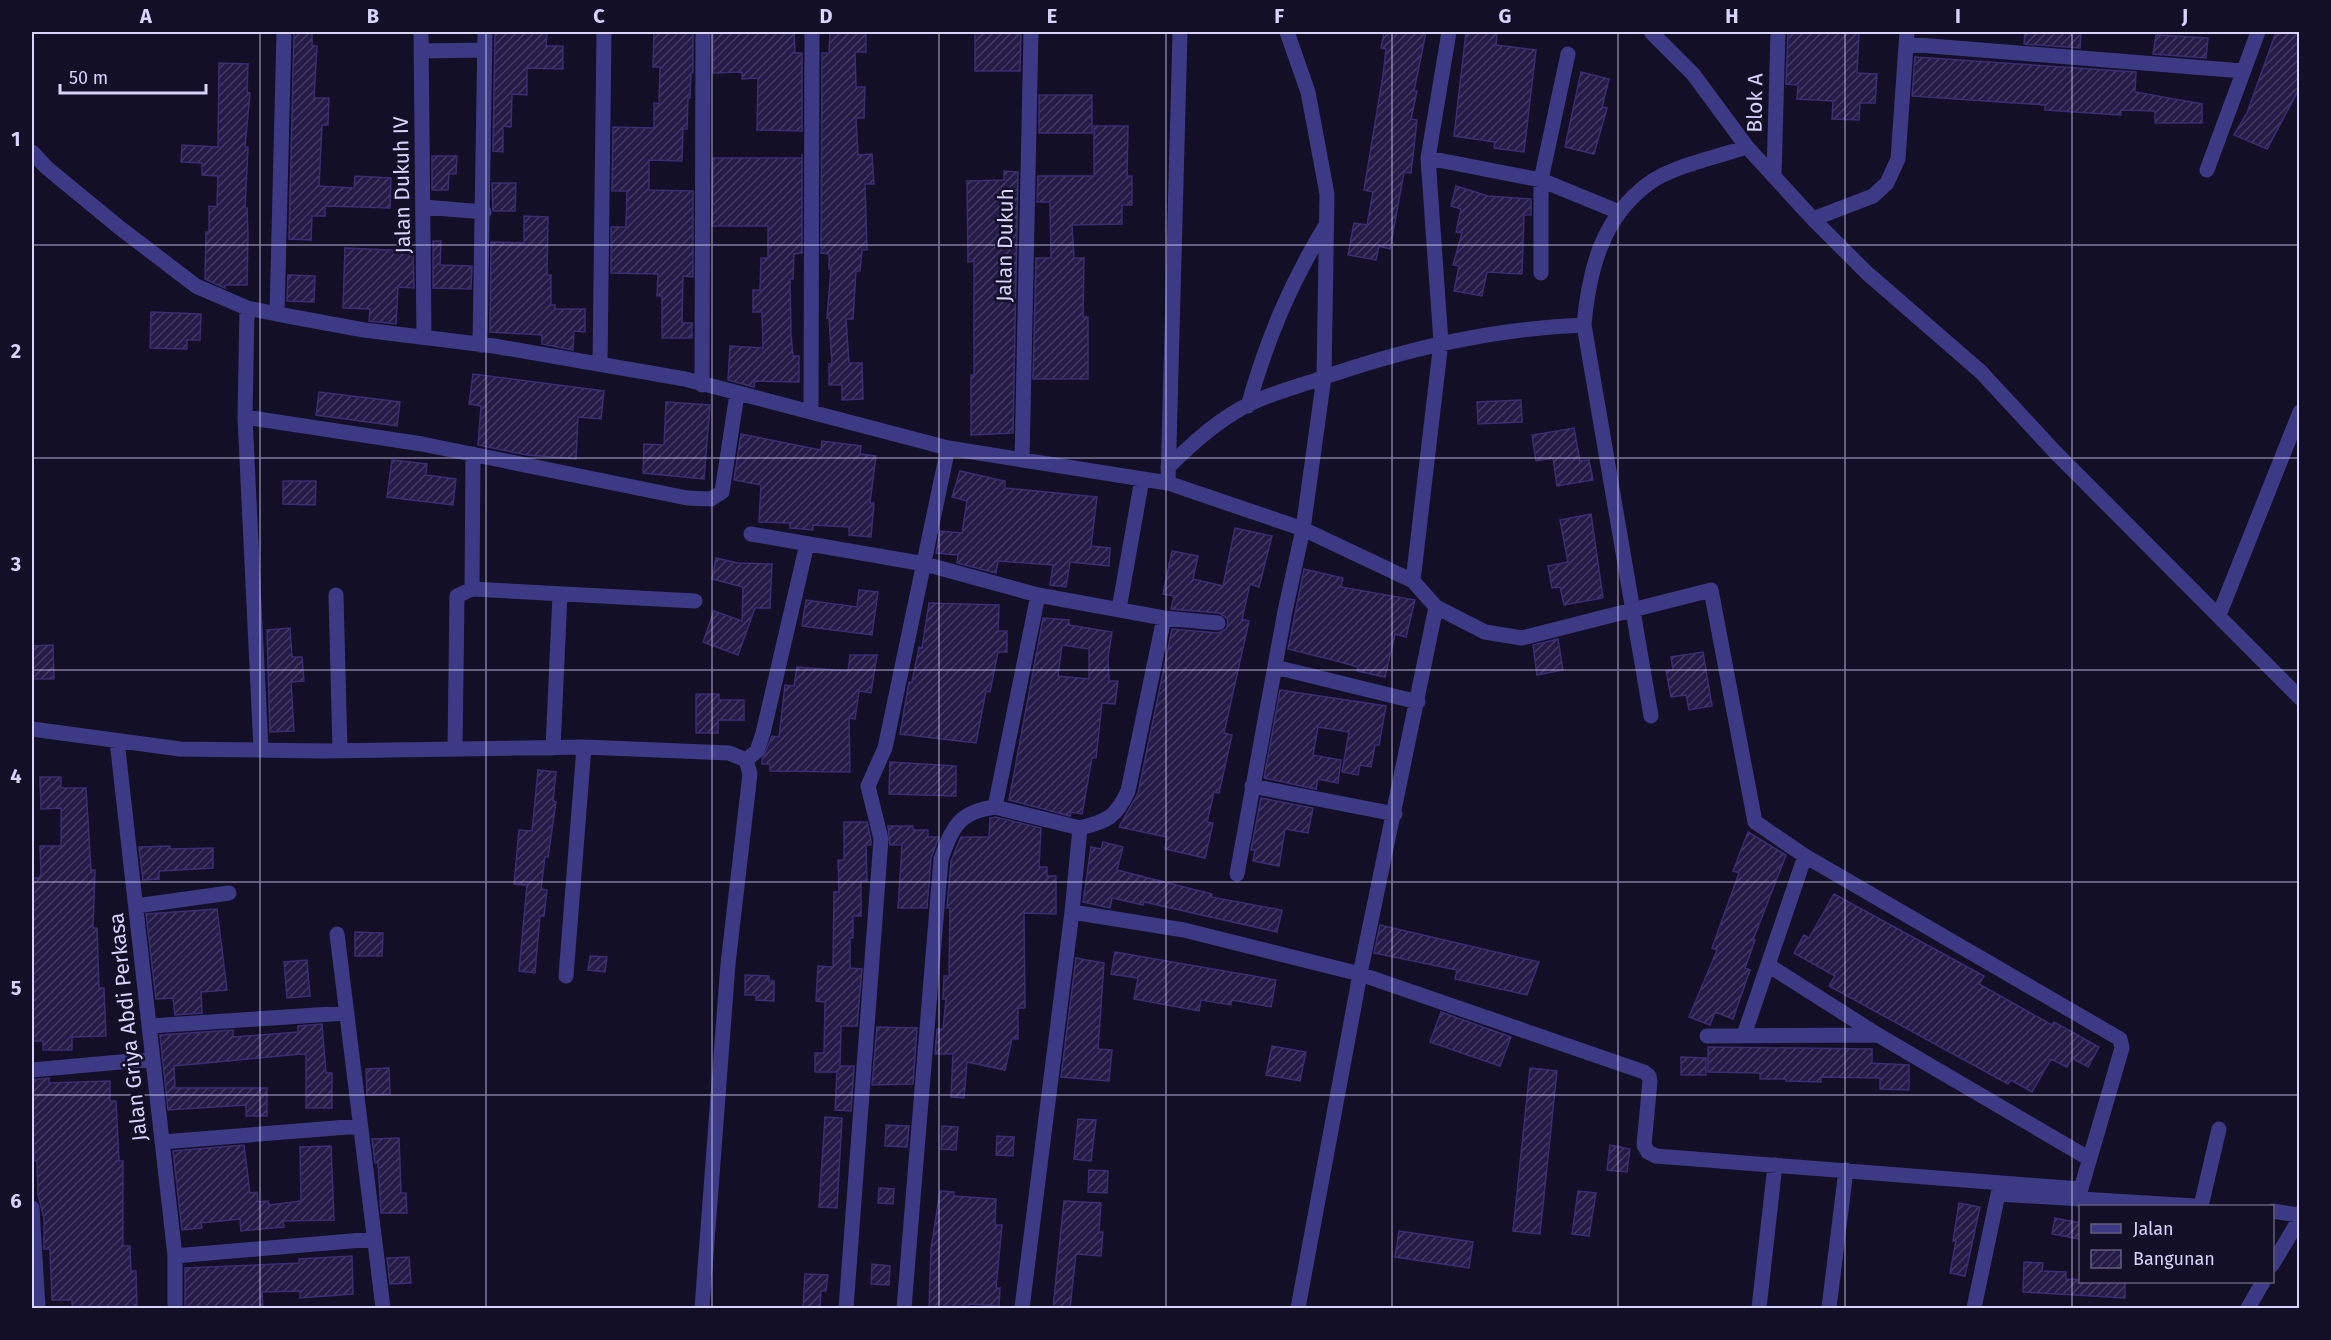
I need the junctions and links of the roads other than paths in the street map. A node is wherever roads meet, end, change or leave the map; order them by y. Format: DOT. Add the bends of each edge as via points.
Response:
graph roads {
  1 [pos="284,32"];
  2 [pos="421,32"];
  3 [pos="485,32"];
  4 [pos="604,32"];
  5 [pos="703,32"];
  6 [pos="812,32"];
  7 [pos="1031,32"];
  8 [pos="1180,32"];
  9 [pos="1287,32"];
  10 [pos="1449,32"];
  11 [pos="1651,32"];
  12 [pos="1778,32"];
  13 [pos="2258,32"];
  14 [pos="1907,38"];
  15 [pos="485,50"];
  16 [pos="421,51"];
  17 [pos="1568,54"];
  18 [pos="2243,71"];
  19 [pos="1747,147"];
  20 [pos="32,152"];
  21 [pos="1428,158"];
  22 [pos="2207,170"];
  23 [pos="1774,175"];
  24 [pos="1541,180"];
  25 [pos="424,207"];
  26 [pos="484,212"];
  27 [pos="1618,212"];
  28 [pos="1813,219"];
  29 [pos="1326,223"];
  30 [pos="1541,273"];
  31 [pos="247,308"];
  32 [pos="277,314"];
  33 [pos="1584,325"];
  34 [pos="423,338"];
  35 [pos="1441,342"];
  36 [pos="480,345"];
  37 [pos="600,364"];
  38 [pos="1324,377"];
  39 [pos="702,385"];
  40 [pos="737,394"];
  41 [pos="1248,406"];
  42 [pos="811,411"];
  43 [pos="2300,412"];
  44 [pos="245,417"];
  45 [pos="948,448"];
  46 [pos="473,454"];
  47 [pos="1022,460"];
  48 [pos="1168,467"];
  49 [pos="1142,478"];
  50 [pos="1168,483"];
  51 [pos="1303,529"];
  52 [pos="751,534"];
  53 [pos="807,544"];
  54 [pos="925,564"];
  55 [pos="1413,581"];
  56 [pos="472,589"];
  57 [pos="560,594"];
  58 [pos="336,595"];
  59 [pos="1038,595"];
  60 [pos="695,601"];
  61 [pos="1436,607"];
  62 [pos="1633,608"];
  63 [pos="1119,609"];
  64 [pos="2219,615"];
  65 [pos="1164,618"];
  66 [pos="1218,623"];
  67 [pos="1275,667"];
  68 [pos="2300,698"];
  69 [pos="1418,702"];
  70 [pos="1652,716"];
  71 [pos="32,729"];
  72 [pos="117,741"];
  73 [pos="584,747"];
  74 [pos="553,748"];
  75 [pos="455,749"];
  76 [pos="261,750"];
  77 [pos="340,751"];
  78 [pos="746,760"];
  79 [pos="1252,786"];
  80 [pos="996,807"];
  81 [pos="1395,814"];
  82 [pos="1080,828"];
  83 [pos="1805,856"];
  84 [pos="1237,874"];
  85 [pos="229,893"];
  86 [pos="136,906"];
  87 [pos="1072,912"];
  88 [pos="337,934"];
  89 [pos="1768,965"];
  90 [pos="1360,974"];
  91 [pos="566,976"];
  92 [pos="347,1013"];
  93 [pos="150,1026"];
  94 [pos="1744,1035"];
  95 [pos="1878,1035"];
  96 [pos="1707,1036"];
  97 [pos="153,1059"];
  98 [pos="32,1070"];
  99 [pos="360,1125"];
  100 [pos="2219,1129"];
  101 [pos="162,1142"];
  102 [pos="2088,1158"];
  103 [pos="1775,1165"];
  104 [pos="1846,1170"];
  105 [pos="2079,1194"];
  106 [pos="2185,1205"];
  107 [pos="2201,1205"];
  108 [pos="32,1208"];
  109 [pos="2274,1211"];
  110 [pos="2299,1214"];
  111 [pos="374,1239"];
  112 [pos="174,1256"];
  113 [pos="2274,1262"];
  114 [pos="2262,1283"];
  115 [pos="38,1308"];
  116 [pos="175,1308"];
  117 [pos="383,1308"];
  118 [pos="702,1308"];
  119 [pos="846,1308"];
  120 [pos="904,1308"];
  121 [pos="1022,1308"];
  122 [pos="1298,1308"];
  123 [pos="1759,1308"];
  124 [pos="1829,1308"];
  125 [pos="1974,1308"];
  126 [pos="2248,1308"];
  1 -- 32 [label="street"];
  2 -- 16 [label="street, Jalan Dukuh IV"];
  3 -- 15 [label="street"];
  4 -- 37 [label="street"];
  5 -- 39 [label="street"];
  6 -- 42 [label="street"];
  7 -- 47 [label="street, Jalan Dukuh"];
  8 -- 48 [label="street"];
  9 -- 29 [label="street" via="1308,92 1327,194"];
  10 -- 21 [label="street"];
  11 -- 19 [label="street" via="1694,74"];
  12 -- 23 [label="street, Blok A"];
  13 -- 18 [label="street"];
  14 -- 18 [label="street"];
  14 -- 28 [label="street" via="1898,159 1887,183 1873,196"];
  15 -- 16 [label="street"];
  15 -- 26 [label="street"];
  16 -- 25 [label="street, Jalan Dukuh IV"];
  17 -- 24 [label="street"];
  18 -- 22 [label="street"];
  19 -- 23 [label="street"];
  19 -- 27 [label="street" via="1649,183"];
  20 -- 31 [label="street" via="111,221 196,286"];
  21 -- 24 [label="street"];
  21 -- 35 [label="street"];
  23 -- 28 [label="street"];
  24 -- 27 [label="street"];
  24 -- 30 [label="street"];
  25 -- 26 [label="street"];
  25 -- 34 [label="street, Jalan Dukuh IV"];
  26 -- 36 [label="street"];
  27 -- 33 [label="street" via="1602,237"];
  28 -- 64 [label="street" via="1874,280 1981,372 2055,452"];
  29 -- 38 [label="street"];
  29 -- 41 [label="street" via="1281,306"];
  31 -- 32 [label="street"];
  31 -- 44 [label="street"];
  32 -- 34 [label="street"];
  33 -- 35 [label="street" via="1526,327"];
  33 -- 62 [label="street"];
  34 -- 36 [label="street"];
  35 -- 38 [label="street"];
  35 -- 55 [label="street"];
  36 -- 37 [label="street"];
  37 -- 39 [label="street"];
  38 -- 41 [label="street"];
  38 -- 51 [label="street"];
  39 -- 40 [label="street"];
  40 -- 42 [label="street"];
  40 -- 46 [label="street" via="722,492 711,500"];
  41 -- 48 [label="street" via="1235,411"];
  42 -- 45 [label="street"];
  43 -- 64 [label="street"];
  44 -- 46 [label="street"];
  44 -- 76 [label="street"];
  45 -- 47 [label="street"];
  45 -- 54 [label="street"];
  46 -- 56 [label="street"];
  47 -- 49 [label="street"];
  48 -- 50 [label="street"];
  49 -- 50 [label="street"];
  49 -- 63 [label="street"];
  50 -- 51 [label="street"];
  51 -- 55 [label="street"];
  51 -- 67 [label="street"];
  52 -- 53 [label="street"];
  53 -- 54 [label="street"];
  53 -- 78 [label="street" via="772,702 756,751"];
  54 -- 59 [label="street"];
  54 -- 119 [label="street" via="885,748 868,786 882,838"];
  55 -- 61 [label="street"];
  56 -- 57 [label="street"];
  56 -- 75 [label="street" via="457,596"];
  57 -- 60 [label="street"];
  57 -- 74 [label="street"];
  58 -- 77 [label="street"];
  59 -- 63 [label="street"];
  59 -- 80 [label="street"];
  61 -- 62 [label="street" via="1493,635 1522,638"];
  61 -- 69 [label="street"];
  62 -- 70 [label="street"];
  62 -- 83 [label="street" via="1711,590 1755,822"];
  63 -- 65 [label="street"];
  64 -- 68 [label="street"];
  65 -- 66 [label="street"];
  65 -- 82 [label="street" via="1128,791 1119,811"];
  67 -- 69 [label="street"];
  67 -- 79 [label="street"];
  69 -- 81 [label="street"];
  71 -- 72 [label="street"];
  72 -- 76 [label="street" via="180,749"];
  72 -- 86 [label="street, Jalan Griya Abdi Perkasa"];
  73 -- 74 [label="street"];
  73 -- 78 [label="street" via="729,753"];
  73 -- 91 [label="street"];
  74 -- 75 [label="street"];
  75 -- 77 [label="street"];
  76 -- 77 [label="street"];
  78 -- 118 [label="street" via="750,774 728,964"];
  79 -- 81 [label="street"];
  79 -- 84 [label="street"];
  80 -- 82 [label="street"];
  80 -- 120 [label="street" via="974,810 952,828 941,859"];
  81 -- 90 [label="street"];
  82 -- 87 [label="street"];
  83 -- 89 [label="street"];
  83 -- 102 [label="street" via="2120,1039 2122,1048"];
  85 -- 86 [label="street"];
  86 -- 93 [label="street, Jalan Griya Abdi Perkasa"];
  87 -- 90 [label="street" via="1184,930"];
  87 -- 121 [label="street"];
  88 -- 92 [label="street"];
  89 -- 94 [label="street"];
  89 -- 95 [label="street"];
  90 -- 103 [label="street" via="1644,1072 1650,1082 1644,1145 1656,1156"];
  90 -- 122 [label="street"];
  92 -- 93 [label="street"];
  92 -- 99 [label="street"];
  93 -- 97 [label="street, Jalan Griya Abdi Perkasa"];
  94 -- 95 [label="street"];
  94 -- 96 [label="street"];
  95 -- 102 [label="street"];
  97 -- 98 [label="street"];
  97 -- 101 [label="street, Jalan Griya Abdi Perkasa"];
  99 -- 101 [label="street"];
  99 -- 111 [label="street"];
  100 -- 107 [label="street"];
  101 -- 112 [label="street, Jalan Griya Abdi Perkasa"];
  102 -- 105 [label="street"];
  103 -- 104 [label="street"];
  103 -- 123 [label="street"];
  104 -- 105 [label="street"];
  104 -- 124 [label="street"];
  105 -- 106 [label="street"];
  105 -- 125 [label="street" via="1998,1194"];
  108 -- 115 [label="street"];
  109 -- 110 [label="street"];
  110 -- 113 [label="street"];
  111 -- 112 [label="street"];
  111 -- 117 [label="street"];
  112 -- 116 [label="street, Jalan Griya Abdi Perkasa"];
  114 -- 126 [label="street"];
}
